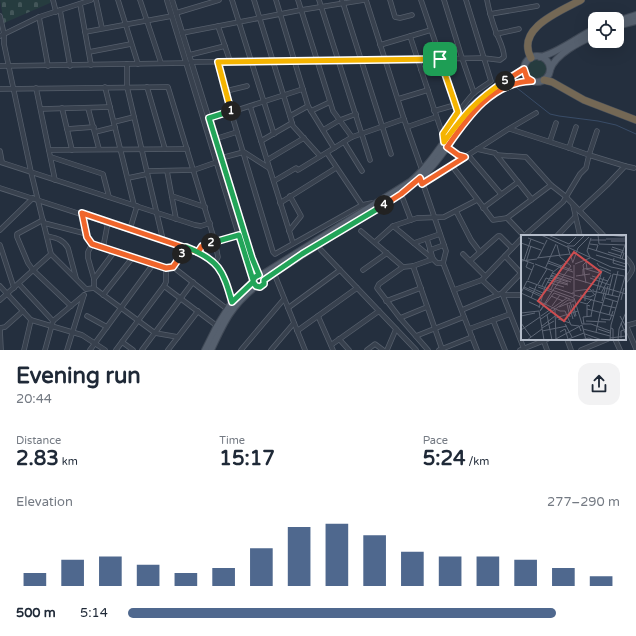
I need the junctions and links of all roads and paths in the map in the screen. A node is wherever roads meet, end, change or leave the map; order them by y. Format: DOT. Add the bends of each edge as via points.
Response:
graph roads {
  1 [pos="53,0"];
  2 [pos="75,0"];
  3 [pos="91,0"];
  4 [pos="96,0"];
  5 [pos="118,0"];
  6 [pos="140,0"];
  7 [pos="167,0"];
  8 [pos="172,0"];
  9 [pos="219,0"];
  10 [pos="232,0"];
  11 [pos="254,0"];
  12 [pos="276,0"];
  13 [pos="298,0"];
  14 [pos="319,0"];
  15 [pos="365,0"];
  16 [pos="390,0"];
  17 [pos="421,0"];
  18 [pos="444,0"];
  19 [pos="466,0"];
  20 [pos="487,0"];
  21 [pos="581,0"];
  22 [pos="205,2"];
  23 [pos="342,2"];
  24 [pos="78,5"];
  25 [pos="321,6"];
  26 [pos="537,6"];
  27 [pos="301,10"];
  28 [pos="58,11"];
  29 [pos="174,14"];
  30 [pos="280,14"];
  31 [pos="490,14"];
  32 [pos="412,15"];
  33 [pos="636,15"];
  34 [pos="0,16"];
  35 [pos="39,18"];
  36 [pos="260,18"];
  37 [pos="624,19"];
  38 [pos="147,21"];
  39 [pos="636,21"];
  40 [pos="239,22"];
  41 [pos="125,24"];
  42 [pos="624,24"];
  43 [pos="218,26"];
  44 [pos="102,28"];
  45 [pos="518,29"];
  46 [pos="431,30"];
  47 [pos="85,32"];
  48 [pos="588,32"];
  49 [pos="182,33"];
  50 [pos="496,34"];
  51 [pos="1,36"];
  52 [pos="410,36"];
  53 [pos="588,39"];
  54 [pos="132,44"];
  55 [pos="380,45"];
  56 [pos="224,46"];
  57 [pos="89,52"];
  58 [pos="189,55"];
  59 [pos="539,57"];
  60 [pos="462,58"];
  61 [pos="483,58"];
  62 [pos="531,58"];
  63 [pos="418,59"];
  64 [pos="440,59"];
  65 [pos="361,60"];
  66 [pos="385,60"];
  67 [pos="230,61"];
  68 [pos="251,61"];
  69 [pos="273,61"];
  70 [pos="294,61"];
  71 [pos="318,61"];
  72 [pos="338,61"];
  73 [pos="189,62"];
  74 [pos="218,62"];
  75 [pos="161,63"];
  76 [pos="127,64"];
  77 [pos="138,64"];
  78 [pos="442,64"];
  79 [pos="91,65"];
  80 [pos="0,66"];
  81 [pos="8,66"];
  82 [pos="48,66"];
  83 [pos="70,66"];
  84 [pos="524,69"];
  85 [pos="421,70"];
  86 [pos="549,71"];
  87 [pos="544,80"];
  88 [pos="532,81"];
  89 [pos="247,86"];
  90 [pos="104,87"];
  91 [pos="127,87"];
  92 [pos="147,87"];
  93 [pos="36,88"];
  94 [pos="0,89"];
  95 [pos="14,89"];
  96 [pos="303,89"];
  97 [pos="428,90"];
  98 [pos="226,91"];
  99 [pos="474,93"];
  100 [pos="284,95"];
  101 [pos="398,99"];
  102 [pos="264,101"];
  103 [pos="330,102"];
  104 [pos="455,105"];
  105 [pos="250,106"];
  106 [pos="308,106"];
  107 [pos="110,107"];
  108 [pos="62,108"];
  109 [pos="88,108"];
  110 [pos="41,109"];
  111 [pos="311,111"];
  112 [pos="434,111"];
  113 [pos="231,112"];
  114 [pos="458,112"];
  115 [pos="536,113"];
  116 [pos="356,114"];
  117 [pos="290,116"];
  118 [pos="134,117"];
  119 [pos="436,117"];
  120 [pos="209,118"];
  121 [pos="340,120"];
  122 [pos="404,120"];
  123 [pos="636,120"];
  124 [pos="556,122"];
  125 [pos="292,123"];
  126 [pos="114,124"];
  127 [pos="407,126"];
  128 [pos="383,127"];
  129 [pos="576,127"];
  130 [pos="67,129"];
  131 [pos="509,129"];
  132 [pos="94,130"];
  133 [pos="323,130"];
  134 [pos="597,130"];
  135 [pos="237,132"];
  136 [pos="362,133"];
  137 [pos="274,134"];
  138 [pos="443,134"];
  139 [pos="352,137"];
  140 [pos="304,138"];
  141 [pos="215,139"];
  142 [pos="261,141"];
  143 [pos="550,141"];
  144 [pos="344,142"];
  145 [pos="446,144"];
  146 [pos="334,148"];
  147 [pos="569,148"];
  148 [pos="121,149"];
  149 [pos="142,149"];
  150 [pos="165,149"];
  151 [pos="187,149"];
  152 [pos="477,149"];
  153 [pos="49,150"];
  154 [pos="72,150"];
  155 [pos="99,150"];
  156 [pos="0,151"];
  157 [pos="244,152"];
  158 [pos="327,153"];
  159 [pos="392,154"];
  160 [pos="589,155"];
  161 [pos="320,156"];
  162 [pos="466,156"];
  163 [pos="497,156"];
  164 [pos="51,157"];
  165 [pos="221,158"];
  166 [pos="267,160"];
  167 [pos="370,160"];
  168 [pos="1,162"];
  169 [pos="217,162"];
  170 [pos="452,166"];
  171 [pos="625,166"];
  172 [pos="270,168"];
  173 [pos="336,168"];
  174 [pos="634,168"];
  175 [pos="194,170"];
  176 [pos="167,171"];
  177 [pos="362,171"];
  178 [pos="423,171"];
  179 [pos="31,172"];
  180 [pos="147,172"];
  181 [pos="128,178"];
  182 [pos="55,180"];
  183 [pos="274,181"];
  184 [pos="422,181"];
  185 [pos="518,182"];
  186 [pos="551,185"];
  187 [pos="0,188"];
  188 [pos="401,194"];
  189 [pos="501,194"];
  190 [pos="172,196"];
  191 [pos="290,196"];
  192 [pos="565,196"];
  193 [pos="109,197"];
  194 [pos="33,198"];
  195 [pos="38,200"];
  196 [pos="477,200"];
  197 [pos="531,200"];
  198 [pos="280,202"];
  199 [pos="572,204"];
  200 [pos="362,205"];
  201 [pos="373,205"];
  202 [pos="136,206"];
  203 [pos="205,207"];
  204 [pos="482,208"];
  205 [pos="456,211"];
  206 [pos="579,211"];
  207 [pos="82,213"];
  208 [pos="157,213"];
  209 [pos="434,217"];
  210 [pos="576,217"];
  211 [pos="507,218"];
  212 [pos="176,219"];
  213 [pos="412,220"];
  214 [pos="43,221"];
  215 [pos="108,222"];
  216 [pos="210,223"];
  217 [pos="393,226"];
  218 [pos="130,229"];
  219 [pos="0,230"];
  220 [pos="289,231"];
  221 [pos="361,231"];
  222 [pos="86,234"];
  223 [pos="440,234"];
  224 [pos="239,235"];
  225 [pos="523,235"];
  226 [pos="525,235"];
  227 [pos="558,235"];
  228 [pos="580,235"];
  229 [pos="603,235"];
  230 [pos="46,236"];
  231 [pos="427,239"];
  232 [pos="521,239"];
  233 [pos="163,240"];
  234 [pos="215,242"];
  235 [pos="375,242"];
  236 [pos="293,243"];
  237 [pos="414,243"];
  238 [pos="92,244"];
  239 [pos="0,245"];
  240 [pos="444,246"];
  241 [pos="186,247"];
  242 [pos="103,248"];
  243 [pos="512,248"];
  244 [pos="321,250"];
  245 [pos="430,250"];
  246 [pos="114,252"];
  247 [pos="198,252"];
  248 [pos="480,252"];
  249 [pos="387,253"];
  250 [pos="50,254"];
  251 [pos="463,254"];
  252 [pos="505,256"];
  253 [pos="133,257"];
  254 [pos="626,258"];
  255 [pos="433,259"];
  256 [pos="470,261"];
  257 [pos="154,263"];
  258 [pos="215,263"];
  259 [pos="443,263"];
  260 [pos="413,266"];
  261 [pos="173,267"];
  262 [pos="166,268"];
  263 [pos="403,268"];
  264 [pos="33,270"];
  265 [pos="340,270"];
  266 [pos="364,270"];
  267 [pos="521,272"];
  268 [pos="274,273"];
  269 [pos="521,274"];
  270 [pos="261,277"];
  271 [pos="483,278"];
  272 [pos="94,279"];
  273 [pos="77,280"];
  274 [pos="626,280"];
  275 [pos="193,282"];
  276 [pos="254,283"];
  277 [pos="19,284"];
  278 [pos="0,286"];
  279 [pos="164,286"];
  280 [pos="14,288"];
  281 [pos="94,288"];
  282 [pos="357,288"];
  283 [pos="421,288"];
  284 [pos="86,289"];
  285 [pos="454,290"];
  286 [pos="7,294"];
  287 [pos="501,294"];
  288 [pos="84,295"];
  289 [pos="104,295"];
  290 [pos="521,295"];
  291 [pos="181,298"];
  292 [pos="284,299"];
  293 [pos="0,300"];
  294 [pos="386,301"];
  295 [pos="232,302"];
  296 [pos="71,306"];
  297 [pos="427,307"];
  298 [pos="121,308"];
  299 [pos="288,308"];
  300 [pos="227,309"];
  301 [pos="462,310"];
  302 [pos="23,311"];
  303 [pos="198,311"];
  304 [pos="379,311"];
  305 [pos="510,314"];
  306 [pos="87,316"];
  307 [pos="318,316"];
  308 [pos="464,317"];
  309 [pos="400,318"];
  310 [pos="31,320"];
  311 [pos="53,320"];
  312 [pos="138,320"];
  313 [pos="494,320"];
  314 [pos="636,323"];
  315 [pos="294,324"];
  316 [pos="51,326"];
  317 [pos="217,326"];
  318 [pos="626,326"];
  319 [pos="107,327"];
  320 [pos="435,328"];
  321 [pos="0,329"];
  322 [pos="396,329"];
  323 [pos="469,329"];
  324 [pos="73,331"];
  325 [pos="297,331"];
  326 [pos="155,333"];
  327 [pos="416,336"];
  328 [pos="178,337"];
  329 [pos="472,337"];
  330 [pos="340,339"];
  331 [pos="544,340"];
  332 [pos="567,340"];
  333 [pos="591,340"];
  334 [pos="606,340"];
  335 [pos="615,340"];
  336 [pos="122,342"];
  337 [pos="95,343"];
  338 [pos="331,344"];
  339 [pos="593,345"];
  340 [pos="276,348"];
  341 [pos="441,349"];
  342 [pos="636,349"];
  343 [pos="1,350"];
  344 [pos="24,350"];
  345 [pos="45,350"];
  346 [pos="67,350"];
  347 [pos="90,350"];
  348 [pos="105,350"];
  349 [pos="116,350"];
  350 [pos="133,350"];
  351 [pos="142,350"];
  352 [pos="168,350"];
  353 [pos="205,350"];
  354 [pos="211,350"];
  355 [pos="240,350"];
  356 [pos="271,350"];
  357 [pos="305,350"];
  358 [pos="333,350"];
  359 [pos="349,350"];
  360 [pos="367,350"];
  361 [pos="383,350"];
  362 [pos="387,350"];
  363 [pos="416,350"];
  364 [pos="428,350"];
  365 [pos="478,350"];
  366 [pos="504,350"];
  367 [pos="522,350"];
  368 [pos="547,350"];
  369 [pos="571,350"];
  370 [pos="581,350"];
  371 [pos="620,350"];
  1 -- 28 [label="street"];
  2 -- 24 [label="street"];
  3 -- 24 [label="street"];
  4 -- 44 [label="street"];
  5 -- 41 [label="street"];
  6 -- 38 [label="street"];
  7 -- 29 [label="street"];
  8 -- 29 [label="street"];
  9 -- 22 [label="street"];
  10 -- 40 [label="street"];
  11 -- 36 [label="street"];
  12 -- 30 [label="street"];
  13 -- 27 [label="street"];
  14 -- 25 [label="street"];
  15 -- 23 [label="street"];
  15 -- 55 [label="street"];
  16 -- 32 [label="street" via="395,17"];
  17 -- 46 [label="street"];
  18 -- 60 [label="street"];
  19 -- 61 [label="street"];
  20 -- 31 [label="street"];
  21 -- 62 [label="highway" via="549,17 532,31 528,51"];
  22 -- 29 [label="street"];
  23 -- 25 [label="street"];
  23 -- 65 [label="street"];
  24 -- 28 [label="street"];
  24 -- 47 [label="street"];
  25 -- 27 [label="street"];
  25 -- 72 [label="street"];
  26 -- 31 [label="street"];
  27 -- 30 [label="street"];
  27 -- 71 [label="street"];
  28 -- 35 [label="street"];
  28 -- 83 [label="street"];
  29 -- 38 [label="street"];
  29 -- 49 [label="street"];
  29 -- 73 [label="street"];
  30 -- 36 [label="street"];
  30 -- 70 [label="street"];
  31 -- 50 [label="street"];
  33 -- 37 [label="main road"];
  34 -- 51 [label="street"];
  35 -- 51 [label="street"];
  35 -- 82 [label="street"];
  36 -- 40 [label="street"];
  36 -- 69 [label="street"];
  38 -- 41 [label="street"];
  38 -- 75 [label="street"];
  39 -- 42 [label="main road"];
  40 -- 43 [label="street"];
  40 -- 68 [label="street"];
  41 -- 44 [label="street"];
  41 -- 54 [label="street"];
  43 -- 49 [label="street"];
  43 -- 56 [label="street"];
  44 -- 47 [label="street"];
  45 -- 50 [label="street"];
  46 -- 52 [label="street"];
  46 -- 64 [label="street"];
  47 -- 57 [label="street"];
  48 -- 59 [label="main road" via="552,53"];
  49 -- 58 [label="street"];
  50 -- 61 [label="street" via="504,57 500,60"];
  51 -- 81 [label="street"];
  52 -- 55 [label="street"];
  52 -- 63 [label="street"];
  53 -- 86 [label="main road" via="558,57"];
  54 -- 57 [label="street"];
  54 -- 77 [label="street"];
  55 -- 66 [label="street"];
  56 -- 58 [label="street"];
  56 -- 67 [label="street"];
  57 -- 79 [label="street"];
  58 -- 73 [label="street"];
  59 -- 62 [label="main road"];
  59 -- 86 [label="main road" via="548,64"];
  60 -- 61 [label="street"];
  60 -- 64 [label="street"];
  60 -- 99 [label="street"];
  61 -- 99 [label="street" via="491,81"];
  62 -- 84 [label="main road" via="526,61"];
  63 -- 64 [label="street"];
  63 -- 66 [label="street"];
  63 -- 85 [label="street"];
  64 -- 78 [label="street"];
  65 -- 66 [label="street"];
  65 -- 72 [label="street"];
  65 -- 128 [label="street"];
  66 -- 101 [label="street"];
  67 -- 68 [label="street"];
  67 -- 74 [label="street"];
  68 -- 69 [label="street"];
  68 -- 102 [label="street"];
  69 -- 70 [label="street"];
  69 -- 100 [label="street"];
  70 -- 71 [label="street"];
  70 -- 96 [label="street"];
  71 -- 72 [label="street"];
  71 -- 103 [label="street"];
  72 -- 116 [label="street"];
  73 -- 74 [label="street"];
  73 -- 75 [label="street"];
  73 -- 120 [label="street"];
  73 -- 169 [label="street"];
  74 -- 98 [label="street"];
  75 -- 77 [label="street"];
  76 -- 77 [label="street"];
  76 -- 79 [label="street"];
  76 -- 91 [label="street"];
  78 -- 85 [label="street"];
  78 -- 104 [label="street"];
  79 -- 83 [label="street"];
  80 -- 81 [label="street"];
  81 -- 82 [label="street"];
  81 -- 95 [label="street"];
  82 -- 83 [label="street"];
  84 -- 88 [label="main road" via="527,78"];
  84 -- 145 [label="main road" via="479,100 462,118"];
  85 -- 97 [label="street"];
  86 -- 87 [label="main road"];
  87 -- 88 [label="main road"];
  87 -- 123 [label="highway" via="584,100"];
  88 -- 145 [label="main road" via="509,85 487,100"];
  89 -- 98 [label="street"];
  90 -- 91 [label="street"];
  90 -- 93 [label="street"];
  90 -- 107 [label="street"];
  91 -- 92 [label="street"];
  91 -- 118 [label="street"];
  92 -- 150 [label="street"];
  92 -- 151 [label="street" via="168,87"];
  93 -- 95 [label="street"];
  93 -- 110 [label="street"];
  94 -- 95 [label="street"];
  95 -- 179 [label="street"];
  96 -- 100 [label="street"];
  96 -- 106 [label="street"];
  97 -- 101 [label="street"];
  97 -- 112 [label="street"];
  98 -- 113 [label="street"];
  99 -- 114 [label="street"];
  100 -- 102 [label="street"];
  100 -- 117 [label="street"];
  101 -- 122 [label="street"];
  102 -- 105 [label="street"];
  102 -- 137 [label="street"];
  103 -- 111 [label="street"];
  103 -- 121 [label="street"];
  104 -- 112 [label="street"];
  104 -- 114 [label="street"];
  105 -- 113 [label="street"];
  105 -- 142 [label="street"];
  106 -- 111 [label="street"];
  106 -- 117 [label="street"];
  107 -- 109 [label="street"];
  107 -- 126 [label="street"];
  108 -- 109 [label="street"];
  108 -- 110 [label="street"];
  108 -- 130 [label="street"];
  109 -- 132 [label="street"];
  110 -- 153 [label="street"];
  111 -- 133 [label="street"];
  112 -- 119 [label="street"];
  113 -- 120 [label="street"];
  113 -- 135 [label="street"];
  114 -- 138 [label="street"];
  115 -- 131 [label="street"];
  116 -- 121 [label="street"];
  116 -- 136 [label="street"];
  117 -- 125 [label="street"];
  118 -- 126 [label="street"];
  118 -- 149 [label="street"];
  119 -- 127 [label="street"];
  119 -- 138 [label="street"];
  120 -- 141 [label="street"];
  121 -- 133 [label="street"];
  121 -- 139 [label="street"];
  122 -- 127 [label="street"];
  122 -- 128 [label="street"];
  124 -- 143 [label="street"];
  125 -- 137 [label="street"];
  125 -- 140 [label="street"];
  126 -- 132 [label="street"];
  126 -- 148 [label="street"];
  127 -- 178 [label="street"];
  128 -- 136 [label="street"];
  128 -- 159 [label="street"];
  129 -- 147 [label="street"];
  130 -- 132 [label="street"];
  130 -- 154 [label="street"];
  131 -- 143 [label="street"];
  131 -- 152 [label="street"];
  132 -- 155 [label="street"];
  133 -- 146 [label="street"];
  134 -- 160 [label="street"];
  135 -- 141 [label="street"];
  135 -- 157 [label="street"];
  136 -- 139 [label="street"];
  136 -- 167 [label="street"];
  137 -- 142 [label="street"];
  138 -- 145 [label="street"];
  139 -- 144 [label="street"];
  140 -- 161 [label="street"];
  140 -- 166 [label="street"];
  141 -- 165 [label="street"];
  142 -- 166 [label="street"];
  143 -- 147 [label="street"];
  144 -- 146 [label="street"];
  144 -- 177 [label="street"];
  145 -- 162 [label="street" via="458,155"];
  145 -- 178 [label="main road"];
  145 -- 184 [label="main road"];
  146 -- 158 [label="street"];
  147 -- 160 [label="street"];
  148 -- 149 [label="street"];
  148 -- 155 [label="street"];
  148 -- 181 [label="street"];
  149 -- 150 [label="street"];
  149 -- 180 [label="street"];
  150 -- 151 [label="street"];
  151 -- 175 [label="street"];
  152 -- 162 [label="street"];
  152 -- 163 [label="street" via="492,152"];
  153 -- 154 [label="street"];
  153 -- 164 [label="street"];
  154 -- 155 [label="street"];
  156 -- 168 [label="street"];
  157 -- 165 [label="street"];
  157 -- 172 [label="street"];
  157 -- 236 [label="street" via="273,252 275,254"];
  158 -- 161 [label="street"];
  158 -- 173 [label="street"];
  160 -- 171 [label="street"];
  160 -- 192 [label="street" via="586,168"];
  161 -- 183 [label="street"];
  162 -- 170 [label="street"];
  162 -- 189 [label="street"];
  163 -- 185 [label="street"];
  163 -- 186 [label="street" via="526,157"];
  164 -- 182 [label="street"];
  164 -- 193 [label="street" via="103,174"];
  165 -- 270 [label="street" via="252,258"];
  166 -- 172 [label="street"];
  168 -- 179 [label="street"];
  169 -- 175 [label="street"];
  169 -- 224 [label="street"];
  170 -- 184 [label="street"];
  170 -- 196 [label="street"];
  171 -- 174 [label="street"];
  171 -- 206 [label="street"];
  172 -- 183 [label="street"];
  173 -- 191 [label="street"];
  173 -- 200 [label="street"];
  175 -- 176 [label="street"];
  175 -- 203 [label="street"];
  176 -- 180 [label="street"];
  176 -- 190 [label="street"];
  178 -- 201 [label="main road"];
  179 -- 182 [label="street"];
  179 -- 195 [label="street"];
  180 -- 181 [label="street"];
  180 -- 208 [label="street"];
  181 -- 202 [label="street"];
  182 -- 193 [label="street"];
  183 -- 198 [label="street"];
  184 -- 188 [label="main road"];
  184 -- 209 [label="street"];
  185 -- 189 [label="street"];
  185 -- 197 [label="street"];
  186 -- 192 [label="street"];
  186 -- 197 [label="street"];
  187 -- 194 [label="street"];
  188 -- 213 [label="street"];
  188 -- 268 [label="main road"];
  189 -- 204 [label="street"];
  190 -- 203 [label="street"];
  190 -- 212 [label="street"];
  191 -- 198 [label="street"];
  191 -- 220 [label="street" via="301,216"];
  192 -- 199 [label="street"];
  192 -- 226 [label="street" via="563,202"];
  193 -- 202 [label="street"];
  194 -- 195 [label="street"];
  194 -- 219 [label="street"];
  195 -- 207 [label="street"];
  195 -- 214 [label="street"];
  196 -- 204 [label="street"];
  196 -- 205 [label="street"];
  197 -- 211 [label="street"];
  198 -- 220 [label="street"];
  199 -- 206 [label="street"];
  199 -- 210 [label="street"];
  200 -- 201 [label="street"];
  200 -- 236 [label="street"];
  201 -- 270 [label="main road"];
  202 -- 208 [label="street"];
  202 -- 218 [label="street"];
  203 -- 216 [label="street"];
  204 -- 211 [label="street" via="492,220"];
  205 -- 209 [label="street" via="444,217"];
  205 -- 248 [label="street"];
  206 -- 229 [label="street"];
  207 -- 215 [label="street"];
  207 -- 222 [label="street"];
  208 -- 212 [label="street"];
  208 -- 233 [label="street"];
  209 -- 213 [label="street"];
  209 -- 223 [label="street"];
  210 -- 227 [label="street"];
  210 -- 228 [label="street"];
  211 -- 225 [label="street"];
  212 -- 216 [label="street" via="201,226"];
  213 -- 217 [label="street"];
  214 -- 222 [label="street"];
  214 -- 230 [label="street"];
  214 -- 264 [label="street" via="17,234 28,264"];
  215 -- 218 [label="street"];
  215 -- 242 [label="street"];
  216 -- 234 [label="street"];
  217 -- 235 [label="street"];
  217 -- 237 [label="street"];
  218 -- 233 [label="street"];
  220 -- 236 [label="street"];
  221 -- 235 [label="street"];
  222 -- 238 [label="street"];
  223 -- 231 [label="street"];
  223 -- 240 [label="street"];
  224 -- 234 [label="street"];
  224 -- 276 [label="street"];
  230 -- 250 [label="street"];
  230 -- 273 [label="street" via="66,244"];
  231 -- 237 [label="street"];
  231 -- 245 [label="street"];
  232 -- 243 [label="street"];
  233 -- 241 [label="street"];
  234 -- 247 [label="street" via="202,246"];
  234 -- 258 [label="street" via="218,257"];
  235 -- 249 [label="street"];
  237 -- 255 [label="street"];
  238 -- 242 [label="street"];
  238 -- 272 [label="street" via="88,258"];
  239 -- 280 [label="street"];
  240 -- 245 [label="street"];
  240 -- 259 [label="street" via="446,251"];
  241 -- 247 [label="street"];
  241 -- 261 [label="street"];
  242 -- 246 [label="street"];
  243 -- 248 [label="street" via="500,236"];
  243 -- 252 [label="street"];
  244 -- 265 [label="street"];
  245 -- 255 [label="street"];
  246 -- 253 [label="street"];
  246 -- 272 [label="street"];
  247 -- 258 [label="street"];
  248 -- 256 [label="street"];
  249 -- 263 [label="street"];
  249 -- 266 [label="street"];
  250 -- 264 [label="street"];
  250 -- 273 [label="street"];
  251 -- 256 [label="street"];
  252 -- 267 [label="street"];
  252 -- 271 [label="street"];
  253 -- 257 [label="street"];
  253 -- 289 [label="street"];
  254 -- 274 [label="street" via="633,268"];
  255 -- 259 [label="street" via="437,263"];
  255 -- 260 [label="street"];
  256 -- 271 [label="street"];
  257 -- 262 [label="street"];
  257 -- 298 [label="street"];
  258 -- 295 [label="street" via="224,276"];
  259 -- 285 [label="street"];
  260 -- 263 [label="street"];
  260 -- 283 [label="street"];
  261 -- 262 [label="street"];
  261 -- 275 [label="street"];
  262 -- 279 [label="street"];
  263 -- 294 [label="street" via="377,287"];
  264 -- 277 [label="street"];
  264 -- 296 [label="street"];
  265 -- 282 [label="street"];
  265 -- 299 [label="street"];
  268 -- 270 [label="main road"];
  268 -- 292 [label="street"];
  269 -- 287 [label="street"];
  270 -- 276 [label="main road" via="255,277"];
  270 -- 276 [label="main road" via="262,286"];
  271 -- 285 [label="street"];
  271 -- 287 [label="street"];
  272 -- 281 [label="street"];
  273 -- 284 [label="street"];
  275 -- 291 [label="street"];
  275 -- 300 [label="street"];
  276 -- 295 [label="main road"];
  276 -- 354 [label="main road" via="233,308"];
  277 -- 280 [label="street"];
  277 -- 311 [label="street"];
  278 -- 286 [label="street"];
  279 -- 291 [label="street"];
  279 -- 312 [label="street"];
  280 -- 286 [label="street"];
  281 -- 284 [label="street"];
  281 -- 289 [label="street"];
  282 -- 304 [label="street"];
  282 -- 307 [label="street"];
  283 -- 294 [label="street"];
  283 -- 297 [label="street"];
  284 -- 288 [label="street"];
  285 -- 301 [label="street"];
  286 -- 293 [label="street"];
  286 -- 302 [label="street"];
  287 -- 290 [label="street"];
  287 -- 301 [label="street"];
  287 -- 305 [label="street"];
  288 -- 296 [label="street"];
  288 -- 324 [label="street"];
  289 -- 298 [label="street"];
  291 -- 303 [label="street"];
  291 -- 326 [label="street"];
  292 -- 299 [label="street"];
  292 -- 355 [label="street"];
  294 -- 309 [label="street"];
  295 -- 300 [label="main road"];
  296 -- 311 [label="street"];
  297 -- 309 [label="street"];
  297 -- 320 [label="street"];
  298 -- 312 [label="street"];
  298 -- 319 [label="street"];
  299 -- 315 [label="street"];
  300 -- 317 [label="main road"];
  301 -- 308 [label="street"];
  302 -- 310 [label="street"];
  302 -- 321 [label="street"];
  303 -- 317 [label="street"];
  303 -- 328 [label="street"];
  304 -- 322 [label="street"];
  304 -- 330 [label="street"];
  305 -- 313 [label="street"];
  305 -- 367 [label="street"];
  306 -- 319 [label="street"];
  307 -- 325 [label="street"];
  307 -- 338 [label="street"];
  308 -- 320 [label="street"];
  308 -- 323 [label="street"];
  309 -- 327 [label="street"];
  310 -- 316 [label="street"];
  310 -- 344 [label="street"];
  311 -- 316 [label="street"];
  312 -- 326 [label="street"];
  312 -- 336 [label="street"];
  313 -- 323 [label="street"];
  313 -- 366 [label="street"];
  314 -- 318 [label="street"];
  315 -- 325 [label="street"];
  315 -- 340 [label="street"];
  316 -- 324 [label="street"];
  316 -- 345 [label="street"];
  317 -- 353 [label="main road"];
  318 -- 342 [label="street"];
  319 -- 337 [label="street"];
  320 -- 327 [label="street"];
  320 -- 341 [label="street"];
  321 -- 343 [label="street"];
  322 -- 362 [label="street"];
  322 -- 363 [label="street"];
  323 -- 329 [label="street"];
  324 -- 337 [label="street"];
  324 -- 346 [label="street"];
  325 -- 357 [label="street"];
  326 -- 328 [label="street"];
  326 -- 351 [label="street"];
  327 -- 364 [label="street"];
  328 -- 352 [label="street"];
  329 -- 341 [label="street"];
  329 -- 365 [label="street"];
  330 -- 338 [label="street"];
  330 -- 359 [label="street"];
  331 -- 367 [label="street"];
  331 -- 368 [label="street"];
  332 -- 369 [label="street"];
  333 -- 339 [label="street"];
  334 -- 339 [label="street"];
  335 -- 371 [label="street"];
  336 -- 349 [label="street"];
  336 -- 350 [label="street"];
  337 -- 347 [label="street"];
  337 -- 348 [label="street"];
  338 -- 358 [label="street"];
  339 -- 370 [label="street"];
  340 -- 356 [label="street"];
  360 -- 361 [label="street" via="375,344"];
}
